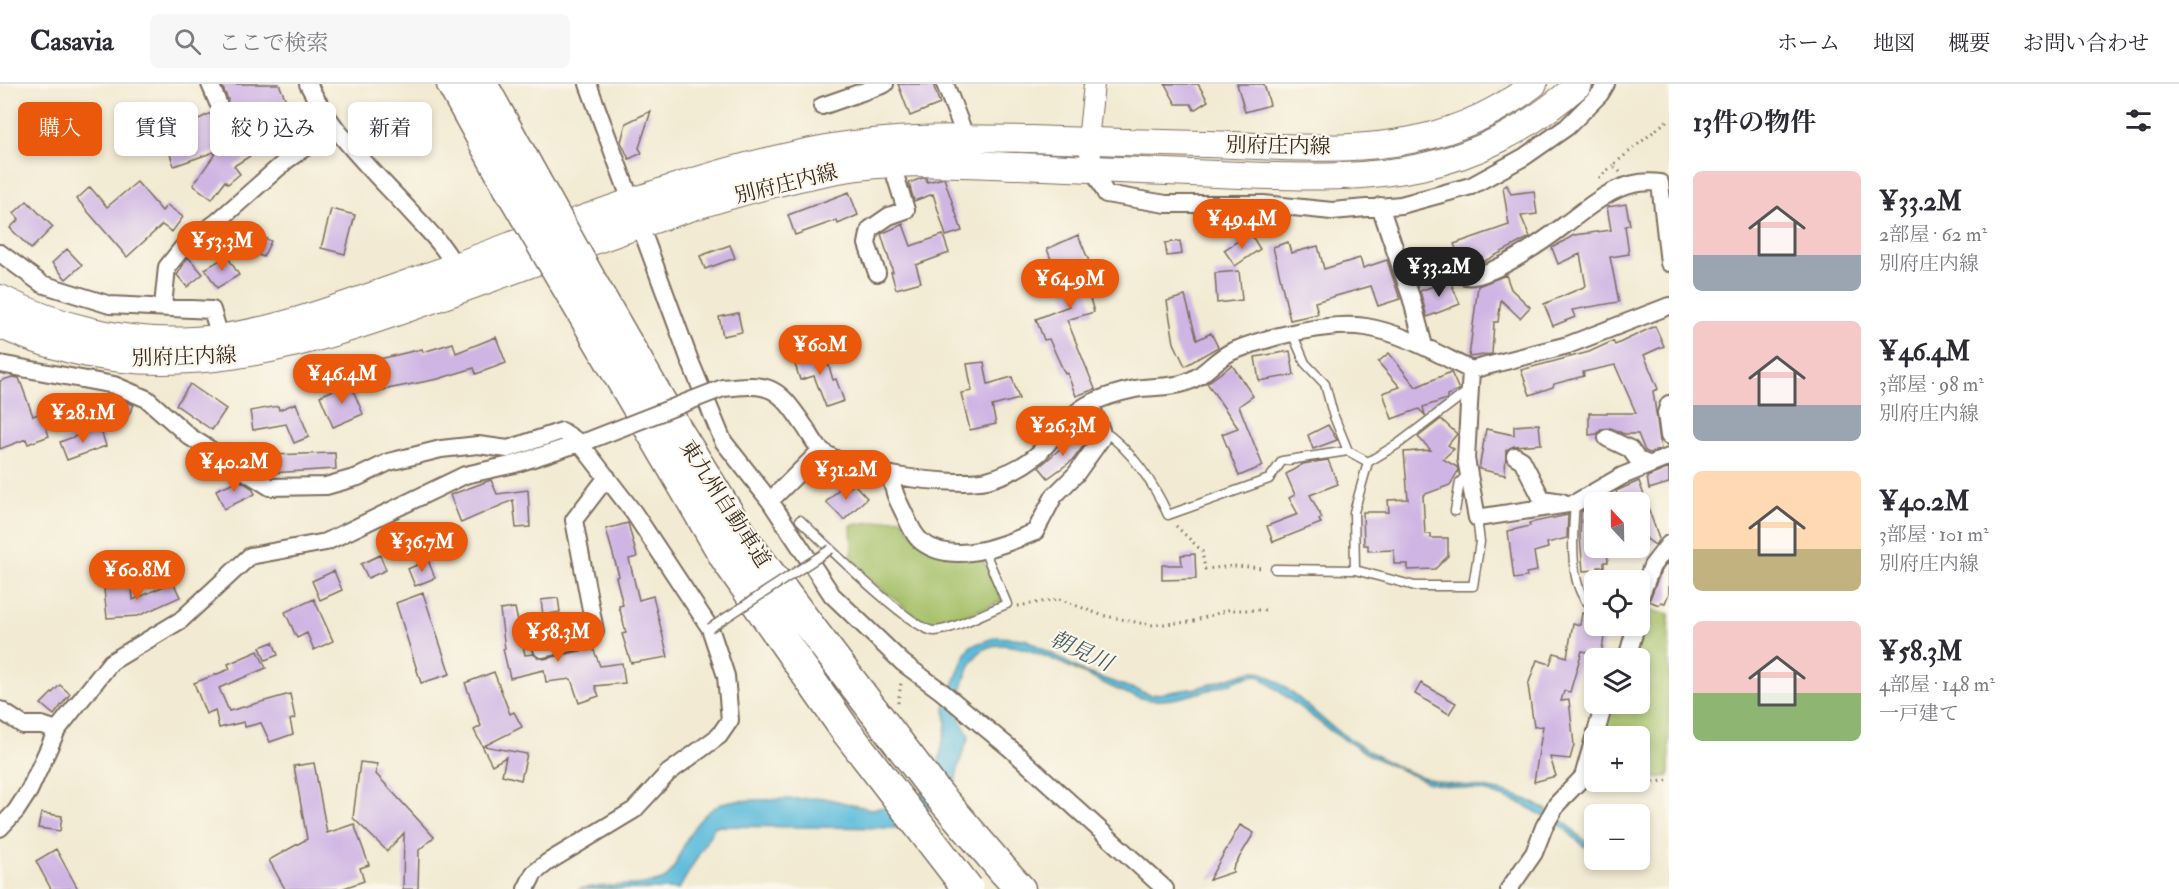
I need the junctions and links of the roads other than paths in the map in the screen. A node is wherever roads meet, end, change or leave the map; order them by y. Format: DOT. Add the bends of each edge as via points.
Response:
graph roads {
  1 [pos="210,84"];
  2 [pos="308,84"];
  3 [pos="452,84"];
  4 [pos="482,84"];
  5 [pos="588,84"];
  6 [pos="885,84"];
  7 [pos="945,84"];
  8 [pos="1094,84"];
  9 [pos="1534,84"];
  10 [pos="1579,84"];
  11 [pos="1606,84"];
  12 [pos="218,102"];
  13 [pos="319,102"];
  14 [pos="822,106"];
  15 [pos="336,128"];
  16 [pos="966,138"];
  17 [pos="1088,141"];
  18 [pos="293,156"];
  19 [pos="891,165"];
  20 [pos="1093,169"];
  21 [pos="522,184"];
  22 [pos="1380,206"];
  23 [pos="635,214"];
  24 [pos="0,253"];
  25 [pos="1669,262"];
  26 [pos="1444,267"];
  27 [pos="877,273"];
  28 [pos="458,278"];
  29 [pos="586,296"];
  30 [pos="0,298"];
  31 [pos="162,306"];
  32 [pos="1669,306"];
  33 [pos="0,325"];
  34 [pos="1293,335"];
  35 [pos="220,337"];
  36 [pos="1424,346"];
  37 [pos="0,364"];
  38 [pos="1471,370"];
  39 [pos="1468,391"];
  40 [pos="1090,404"];
  41 [pos="1669,404"];
  42 [pos="1101,430"];
  43 [pos="1669,436"];
  44 [pos="1607,438"];
  45 [pos="585,441"];
  46 [pos="820,450"];
  47 [pos="1348,451"];
  48 [pos="1515,456"];
  49 [pos="1669,457"];
  50 [pos="1368,462"];
  51 [pos="1648,465"];
  52 [pos="891,475"];
  53 [pos="1467,475"];
  54 [pos="607,477"];
  55 [pos="770,501"];
  56 [pos="1575,503"];
  57 [pos="1455,511"];
  58 [pos="1477,518"];
  59 [pos="800,520"];
  60 [pos="1669,544"];
  61 [pos="831,549"];
  62 [pos="984,550"];
  63 [pos="1275,569"];
  64 [pos="1355,570"];
  65 [pos="1650,571"];
  66 [pos="1584,597"];
  67 [pos="710,628"];
  68 [pos="542,649"];
  69 [pos="0,710"];
  70 [pos="57,730"];
  71 [pos="1584,774"];
  72 [pos="0,828"];
  73 [pos="1012,880"];
  74 [pos="526,889"];
  75 [pos="968,889"];
  76 [pos="1165,889"];
  77 [pos="1509,889"];
  1 -- 12 [label="street"];
  2 -- 13 [label="street"];
  3 -- 21 [label="highway, 東九州自動車道"];
  4 -- 21 [label="highway, 東九州自動車道"];
  5 -- 23 [label="street"];
  6 -- 14 [label="street"];
  7 -- 16 [label="street"];
  8 -- 17 [label="street"];
  9 -- 17 [label="main road, 別府庄内線" via="1497,109 1455,129 1390,145 1323,148"];
  10 -- 20 [label="main road, 別府庄内線" via="1500,140 1464,156 1392,174 1320,178"];
  11 -- 22 [label="street" via="1567,127 1471,186"];
  15 -- 28 [label="street" via="440,244"];
  16 -- 17 [label="main road, 別府庄内線"];
  16 -- 23 [label="main road, 別府庄内線" via="911,138 829,148 689,183"];
  17 -- 20 [label="street"];
  18 -- 31 [label="street" via="183,247 167,267"];
  19 -- 20 [label="main road, 別府庄内線"];
  19 -- 23 [label="main road, 別府庄内線" via="826,173 713,201"];
  19 -- 27 [label="street" via="906,210 870,229 867,244"];
  20 -- 22 [label="street" via="1106,194 1166,204 1263,204 1332,211"];
  21 -- 29 [label="highway, 東九州自動車道, bridge"];
  22 -- 36 [label="street"];
  23 -- 28 [label="main road, 別府庄内線"];
  23 -- 55 [label="street" via="723,441"];
  24 -- 31 [label="street" via="42,284 111,305"];
  25 -- 26 [label="street" via="1660,183 1645,182 1612,191 1507,262 1473,276 1457,275"];
  28 -- 33 [label="main road, 別府庄内線" via="296,344 232,358 127,360 37,340"];
  28 -- 35 [label="main road, 別府庄内線"];
  29 -- 73 [label="highway, 東九州自動車道, bridge" via="748,545 936,792"];
  29 -- 75 [label="highway, 東九州自動車道, bridge" via="654,440 726,559 846,731"];
  30 -- 35 [label="main road, 別府庄内線" via="53,320 104,333 162,340"];
  31 -- 35 [label="street" via="212,310"];
  32 -- 38 [label="street" via="1568,345"];
  34 -- 36 [label="street" via="1324,328 1366,327"];
  34 -- 40 [label="street" via="1230,352 1204,375 1183,384 1135,389"];
  34 -- 47 [label="lane" via="1305,363 1324,384"];
  36 -- 38 [label="street"];
  37 -- 45 [label="street" via="114,385 147,399 190,437 270,487 338,483 389,462 441,448 478,445 508,449 562,431"];
  38 -- 39 [label="street"];
  39 -- 50 [label="lane"];
  39 -- 53 [label="street"];
  40 -- 42 [label="street"];
  40 -- 52 [label="street" via="1068,421 1037,455 1011,472 961,482"];
  41 -- 43 [label="street"];
  42 -- 47 [label="lane" via="1122,446 1146,476 1168,515 1269,479 1282,461"];
  42 -- 62 [label="street" via="1101,439 1091,455 1054,496 1035,532"];
  44 -- 51 [label="street"];
  45 -- 46 [label="street, bridge" via="723,388 754,384 773,389 791,407"];
  45 -- 54 [label="street"];
  45 -- 70 [label="street" via="515,464 465,475 326,542 250,556 181,620 111,662"];
  46 -- 52 [label="street" via="843,463"];
  46 -- 55 [label="street"];
  47 -- 50 [label="lane"];
  48 -- 56 [label="street" via="1522,460 1542,499"];
  49 -- 51 [label="street"];
  50 -- 64 [label="lane" via="1354,512"];
  51 -- 56 [label="street"];
  52 -- 62 [label="street" via="892,489 921,542 949,552"];
  53 -- 57 [label="lane" via="1460,482"];
  53 -- 58 [label="street"];
  54 -- 67 [label="street"];
  54 -- 68 [label="street" via="574,520 595,630 588,639"];
  55 -- 76 [label="street" via="832,595 903,663 976,719"];
  56 -- 58 [label="street"];
  56 -- 66 [label="lane" via="1576,581"];
  58 -- 64 [label="lane" via="1480,542 1473,585 1415,586"];
  59 -- 61 [label="lane"];
  60 -- 65 [label="street"];
  61 -- 62 [label="lane" via="916,624 931,631 1007,604"];
  61 -- 67 [label="lane, bridge"];
  63 -- 64 [label="lane"];
  67 -- 74 [label="street" via="720,652 729,697 730,720 719,736 668,773 634,810 534,873"];
  69 -- 70 [label="street" via="22,725"];
  70 -- 72 [label="street" via="29,791"];
  71 -- 77 [label="street" via="1557,804 1534,853"];
}
